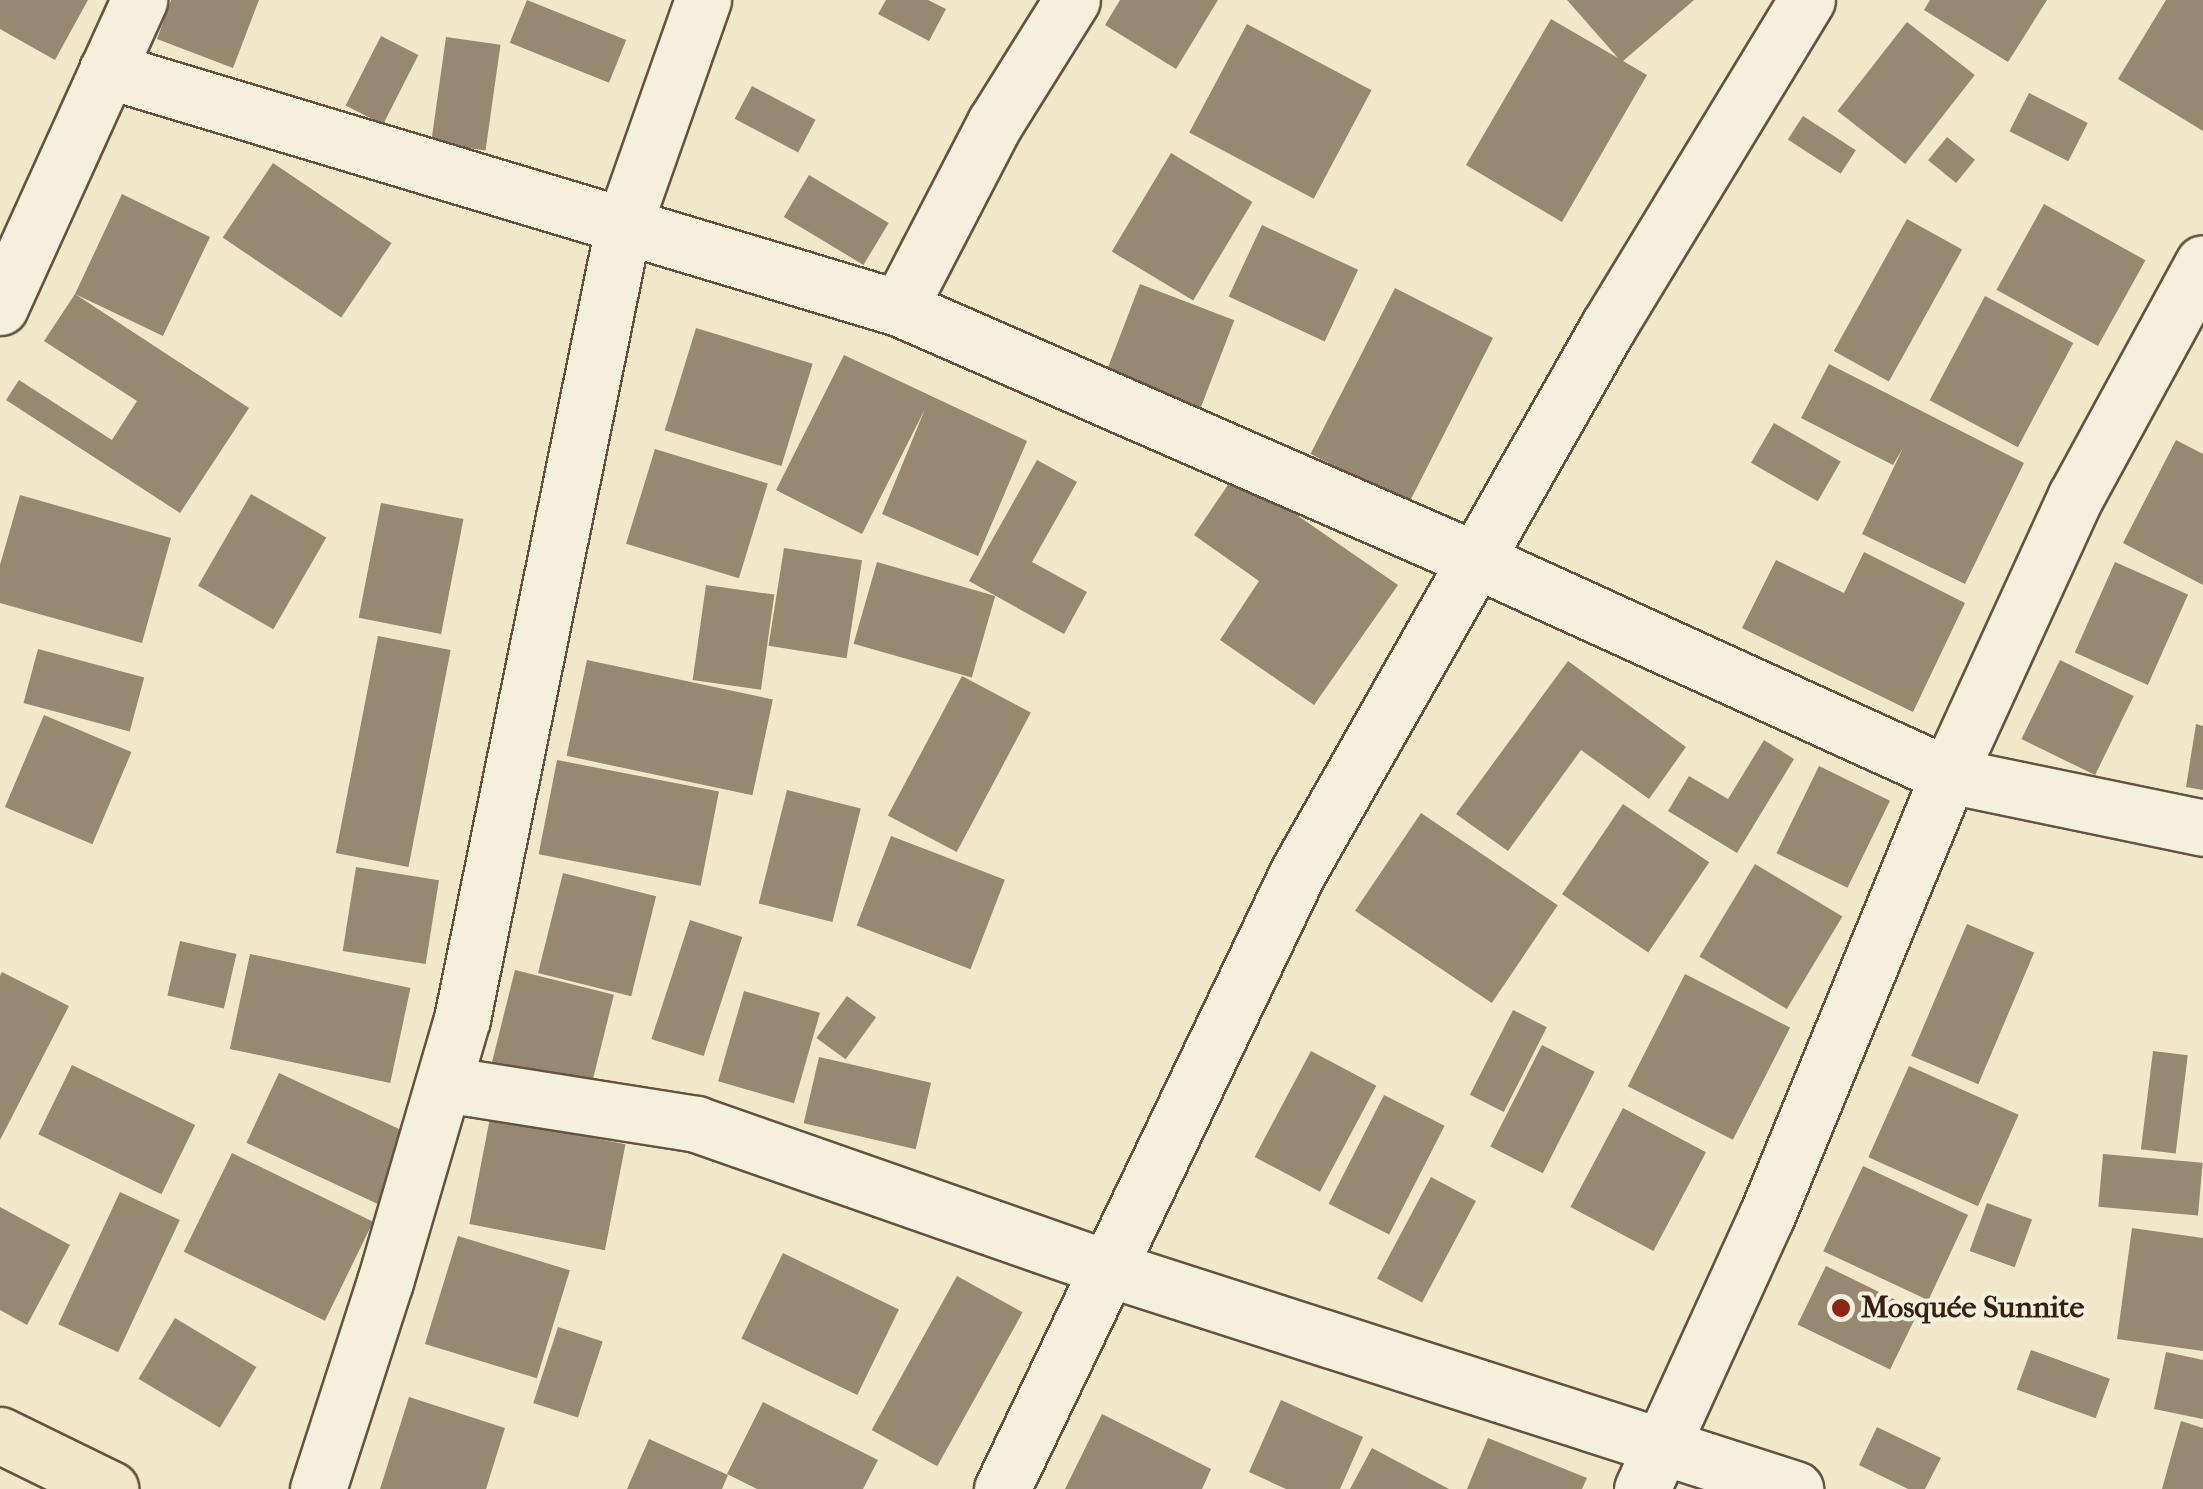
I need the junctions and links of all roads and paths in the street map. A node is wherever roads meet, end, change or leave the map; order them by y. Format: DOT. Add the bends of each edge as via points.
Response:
graph roads {
  1 [pos="139,0"];
  2 [pos="703,0"];
  3 [pos="1072,0"];
  4 [pos="1807,0"];
  5 [pos="107,70"];
  6 [pos="623,228"];
  7 [pos="2203,263"];
  8 [pos="0,307"];
  9 [pos="899,308"];
  10 [pos="1476,560"];
  11 [pos="1948,774"];
  12 [pos="2203,828"];
  13 [pos="444,1084"];
  14 [pos="1107,1268"];
  15 [pos="0,1435"];
  16 [pos="1652,1468"];
  17 [pos="110,1489"];
  18 [pos="318,1489"];
  19 [pos="1002,1489"];
  20 [pos="1795,1489"];
  1 -- 5 [label="street"];
  2 -- 6 [label="street"];
  3 -- 9 [label="street" via="995,124"];
  4 -- 10 [label="street" via="1608,326"];
  5 -- 6 [label="street"];
  5 -- 8 [label="street"];
  6 -- 9 [label="street"];
  6 -- 13 [label="street"];
  7 -- 11 [label="street" via="2076,496"];
  9 -- 10 [label="street"];
  10 -- 11 [label="street"];
  10 -- 14 [label="street" via="1298,872"];
  11 -- 12 [label="street"];
  11 -- 16 [label="street" via="1767,1215"];
  13 -- 14 [label="street" via="696,1124"];
  13 -- 18 [label="street"];
  14 -- 16 [label="street"];
  14 -- 19 [label="street"];
  15 -- 17 [label="highway"];
  16 -- 20 [label="street"];
}
